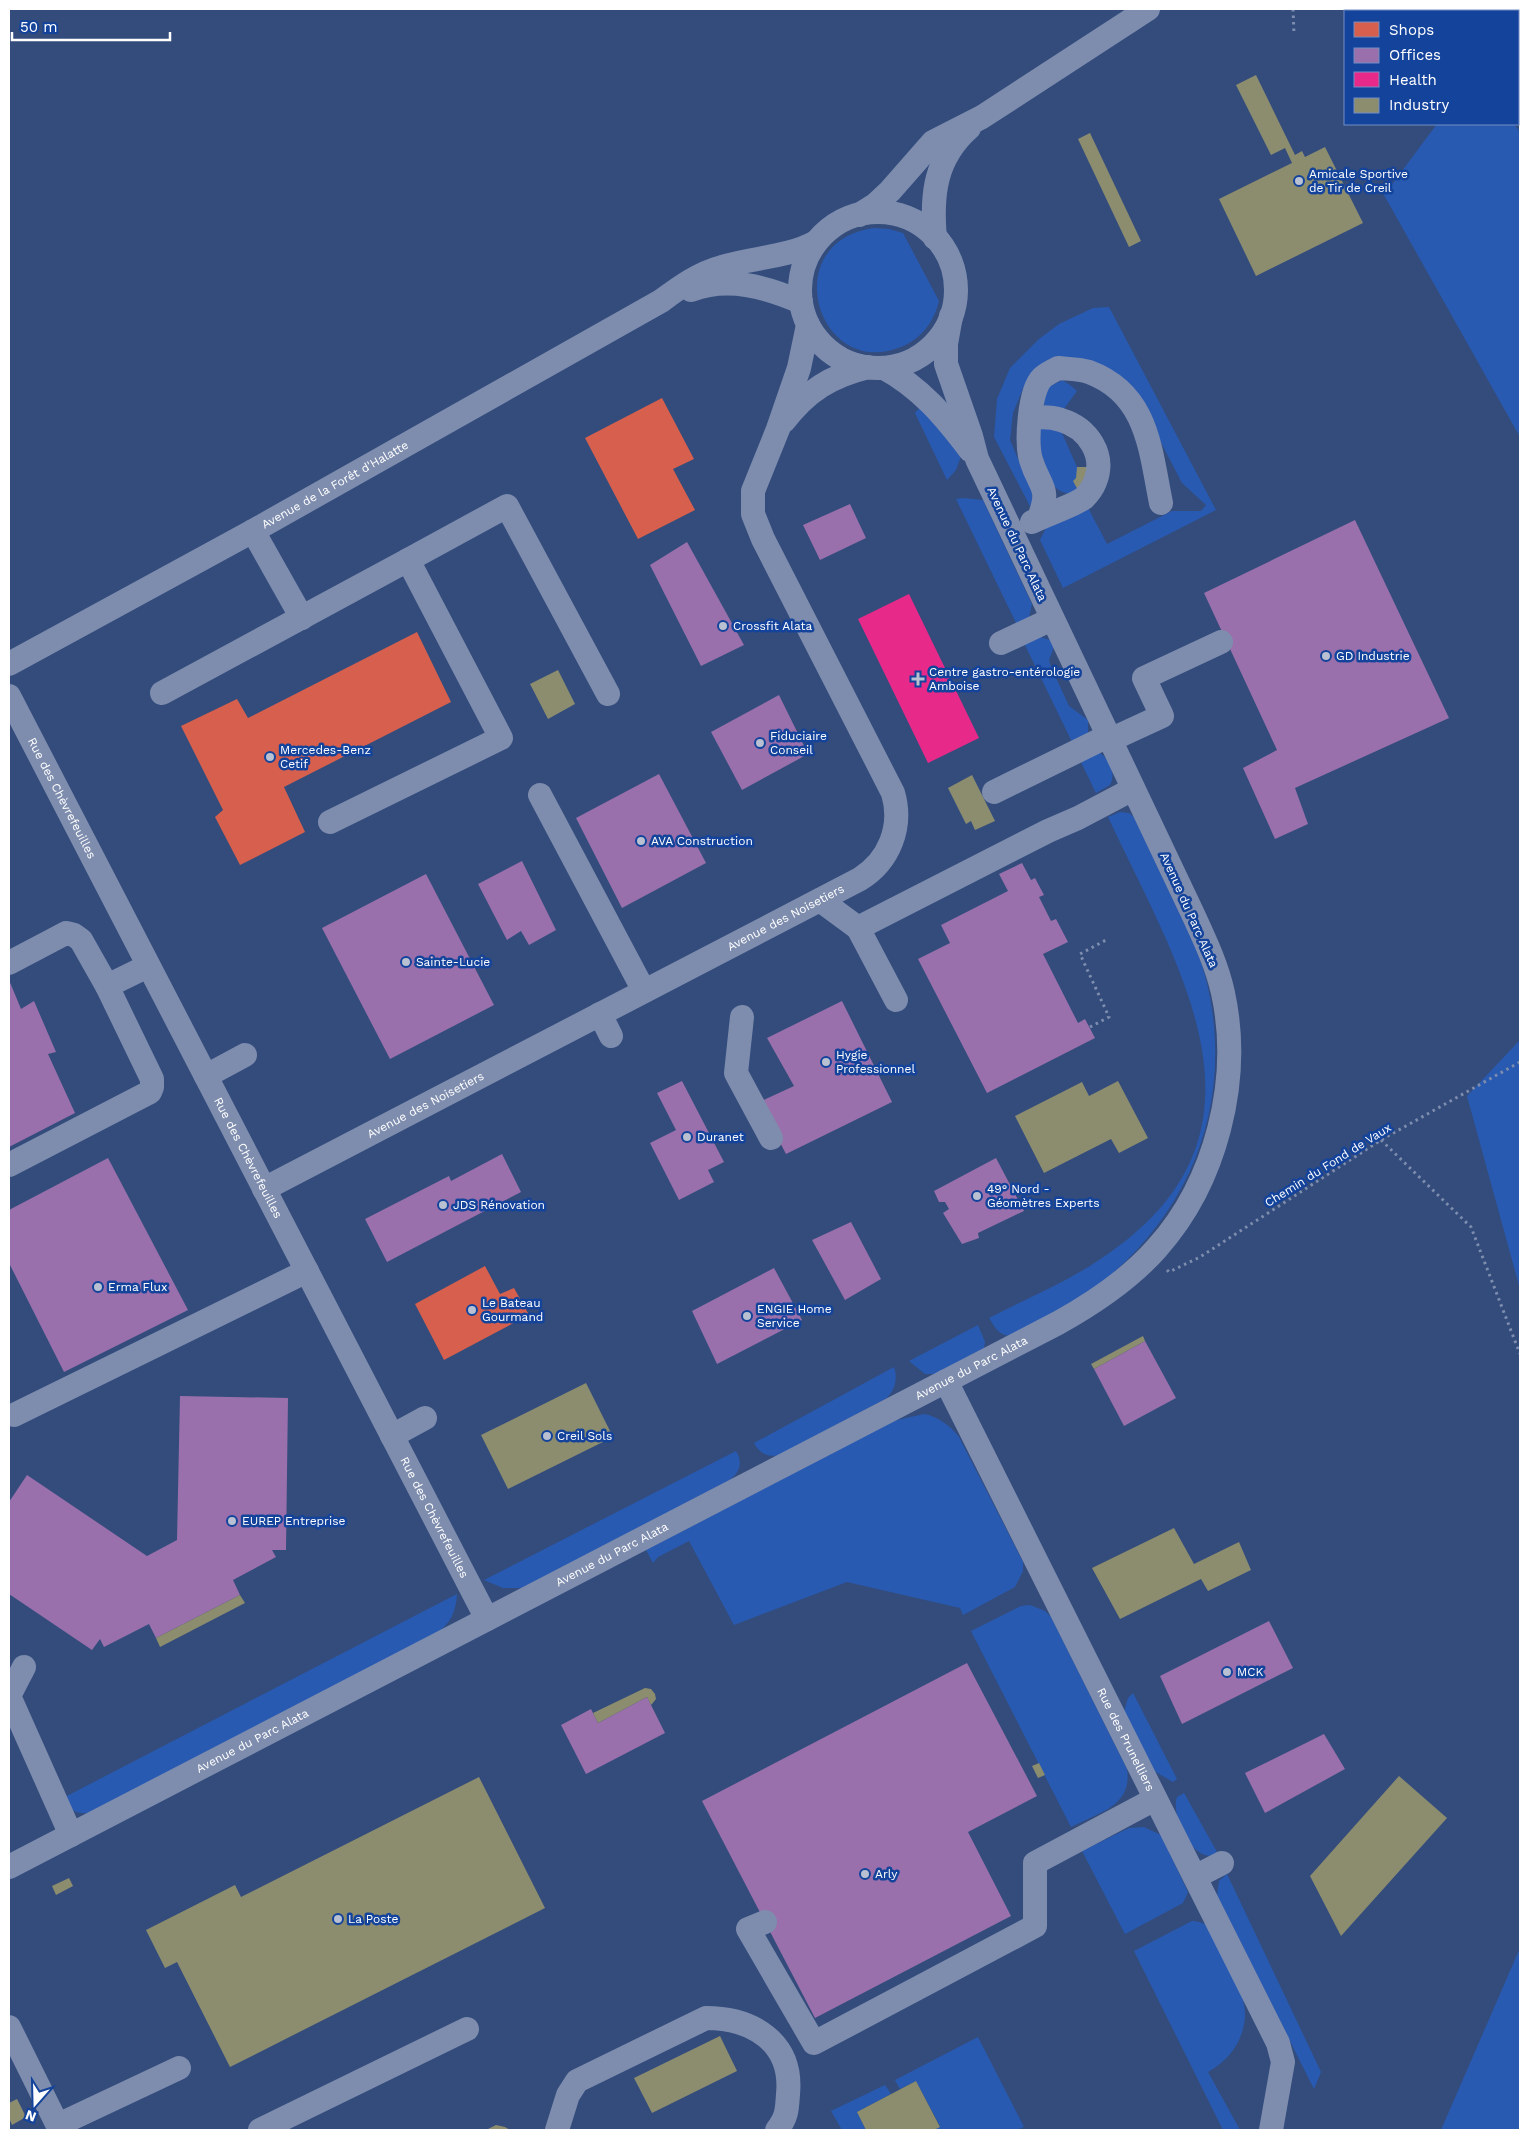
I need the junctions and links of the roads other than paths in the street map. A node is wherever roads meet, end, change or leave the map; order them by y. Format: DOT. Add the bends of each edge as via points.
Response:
graph roads {
  1 [pos="1148,9"];
  2 [pos="982,117"];
  3 [pos="860,215"];
  4 [pos="935,238"];
  5 [pos="816,242"];
  6 [pos="661,301"];
  7 [pos="801,302"];
  8 [pos="951,316"];
  9 [pos="808,325"];
  10 [pos="876,368"];
  11 [pos="1031,418"];
  12 [pos="778,429"];
  13 [pos="977,459"];
  14 [pos="1161,503"];
  15 [pos="1038,518"];
  16 [pos="253,531"];
  17 [pos="1011,532"];
  18 [pos="408,560"];
  19 [pos="302,618"];
  20 [pos="1052,619"];
  21 [pos="1221,642"];
  22 [pos="1001,643"];
  23 [pos="9,664"];
  24 [pos="162,693"];
  25 [pos="608,694"];
  26 [pos="9,696"];
  27 [pos="1109,738"];
  28 [pos="1133,789"];
  29 [pos="994,792"];
  30 [pos="540,795"];
  31 [pos="330,822"];
  32 [pos="820,900"];
  33 [pos="858,928"];
  34 [pos="9,963"];
  35 [pos="148,966"];
  36 [pos="107,986"];
  37 [pos="644,991"];
  38 [pos="896,1000"];
  39 [pos="600,1014"];
  40 [pos="742,1016"];
  41 [pos="611,1036"];
  42 [pos="244,1055"];
  43 [pos="206,1076"];
  44 [pos="771,1138"];
  45 [pos="9,1165"];
  46 [pos="264,1189"];
  47 [pos="307,1272"];
  48 [pos="946,1381"];
  49 [pos="14,1415"];
  50 [pos="425,1418"];
  51 [pos="392,1436"];
  52 [pos="487,1619"];
  53 [pos="24,1667"];
  54 [pos="1155,1799"];
  55 [pos="71,1835"];
  56 [pos="1222,1863"];
  57 [pos="9,1867"];
  58 [pos="1195,1877"];
  59 [pos="765,1922"];
  60 [pos="9,2027"];
  61 [pos="467,2029"];
  62 [pos="179,2068"];
  63 [pos="59,2128"];
  64 [pos="260,2130"];
  65 [pos="557,2130"];
  66 [pos="777,2130"];
  67 [pos="1272,2130"];
  1 -- 2 [label="street"];
  2 -- 3 [label="street" via="933,142 887,195"];
  2 -- 4 [label="street" via="960,136 941,164 933,199"];
  3 -- 4 [label="street" via="887,213 905,217"];
  3 -- 5 [label="street" via="836,225"];
  4 -- 8 [label="street" via="953,270 955,297"];
  5 -- 6 [label="street, Avenue de la Forêt d'Halatte" via="782,256 711,270"];
  5 -- 7 [label="street" via="804,266"];
  6 -- 7 [label="street, Avenue de la Forêt d'Halatte" via="695,288 733,283 763,287"];
  6 -- 16 [label="street, Avenue de la Forêt d'Halatte"];
  7 -- 9 [label="street"];
  8 -- 10 [label="street" via="938,339 925,352 910,361"];
  8 -- 13 [label="street, Avenue du Parc Alata" via="946,364"];
  9 -- 10 [label="street" via="829,351 844,360"];
  9 -- 12 [label="street, Avenue des Noisetiers" via="803,356"];
  10 -- 12 [label="street, Avenue des Noisetiers" via="841,374 820,386"];
  10 -- 13 [label="street, Avenue du Parc Alata" via="905,380 925,395"];
  11 -- 14 [label="street" via="1035,391 1042,378 1058,368 1087,371 1116,385 1135,408 1148,436"];
  11 -- 15 [label="street" via="1028,444 1031,460 1046,496"];
  11 -- 15 [label="street" via="1060,419 1074,425 1096,449 1099,462 1093,487 1084,498"];
  12 -- 32 [label="street, Avenue des Noisetiers" via="753,491 753,514 897,805 891,844 879,864 865,876"];
  13 -- 17 [label="street, Avenue du Parc Alata"];
  15 -- 17 [label="street"];
  16 -- 19 [label="street"];
  16 -- 23 [label="street, Avenue de la Forêt d'Halatte"];
  17 -- 20 [label="street, Avenue du Parc Alata"];
  18 -- 19 [label="street"];
  18 -- 25 [label="street" via="507,506"];
  18 -- 31 [label="street" via="501,738"];
  19 -- 24 [label="street"];
  20 -- 22 [label="street"];
  20 -- 27 [label="street, Avenue du Parc Alata"];
  21 -- 27 [label="street" via="1144,678 1162,716"];
  26 -- 35 [label="street, Rue des Chèvrefeuilles"];
  27 -- 28 [label="street, Avenue du Parc Alata"];
  27 -- 29 [label="street"];
  28 -- 33 [label="street"];
  28 -- 48 [label="street, Avenue du Parc Alata" via="1214,962 1223,995 1228,1034 1226,1090 1210,1157 1195,1191 1157,1248 1115,1287 1087,1306"];
  30 -- 37 [label="street"];
  32 -- 33 [label="street"];
  32 -- 37 [label="street, Avenue des Noisetiers"];
  33 -- 38 [label="street"];
  34 -- 36 [label="street" via="66,933 81,940"];
  35 -- 36 [label="street"];
  35 -- 43 [label="street, Rue des Chèvrefeuilles"];
  36 -- 45 [label="street" via="152,1079 150,1092"];
  37 -- 39 [label="street, Avenue des Noisetiers"];
  39 -- 41 [label="street"];
  39 -- 46 [label="street, Avenue des Noisetiers"];
  40 -- 44 [label="street" via="736,1073"];
  42 -- 43 [label="street"];
  43 -- 46 [label="street, Rue des Chèvrefeuilles"];
  46 -- 47 [label="street, Rue des Chèvrefeuilles"];
  47 -- 49 [label="street"];
  47 -- 51 [label="street, Rue des Chèvrefeuilles"];
  48 -- 52 [label="street, Avenue du Parc Alata"];
  48 -- 54 [label="street, Rue des Prunelliers"];
  50 -- 51 [label="street"];
  51 -- 52 [label="street, Rue des Chèvrefeuilles"];
  52 -- 55 [label="street, Avenue du Parc Alata"];
  53 -- 55 [label="street" via="9,1696"];
  54 -- 58 [label="street, Rue des Prunelliers"];
  54 -- 59 [label="street" via="1035,1863 1035,1926 814,2043 748,1929"];
  55 -- 57 [label="street, Avenue du Parc Alata"];
  56 -- 58 [label="street"];
  58 -- 67 [label="street, Rue des Prunelliers" via="1282,2052 1282,2073"];
  60 -- 63 [label="street"];
  61 -- 64 [label="street"];
  62 -- 63 [label="street"];
  65 -- 66 [label="street" via="568,2095 577,2081 706,2018 721,2018 739,2021 763,2033 784,2060 788,2092 786,2119"];
}
